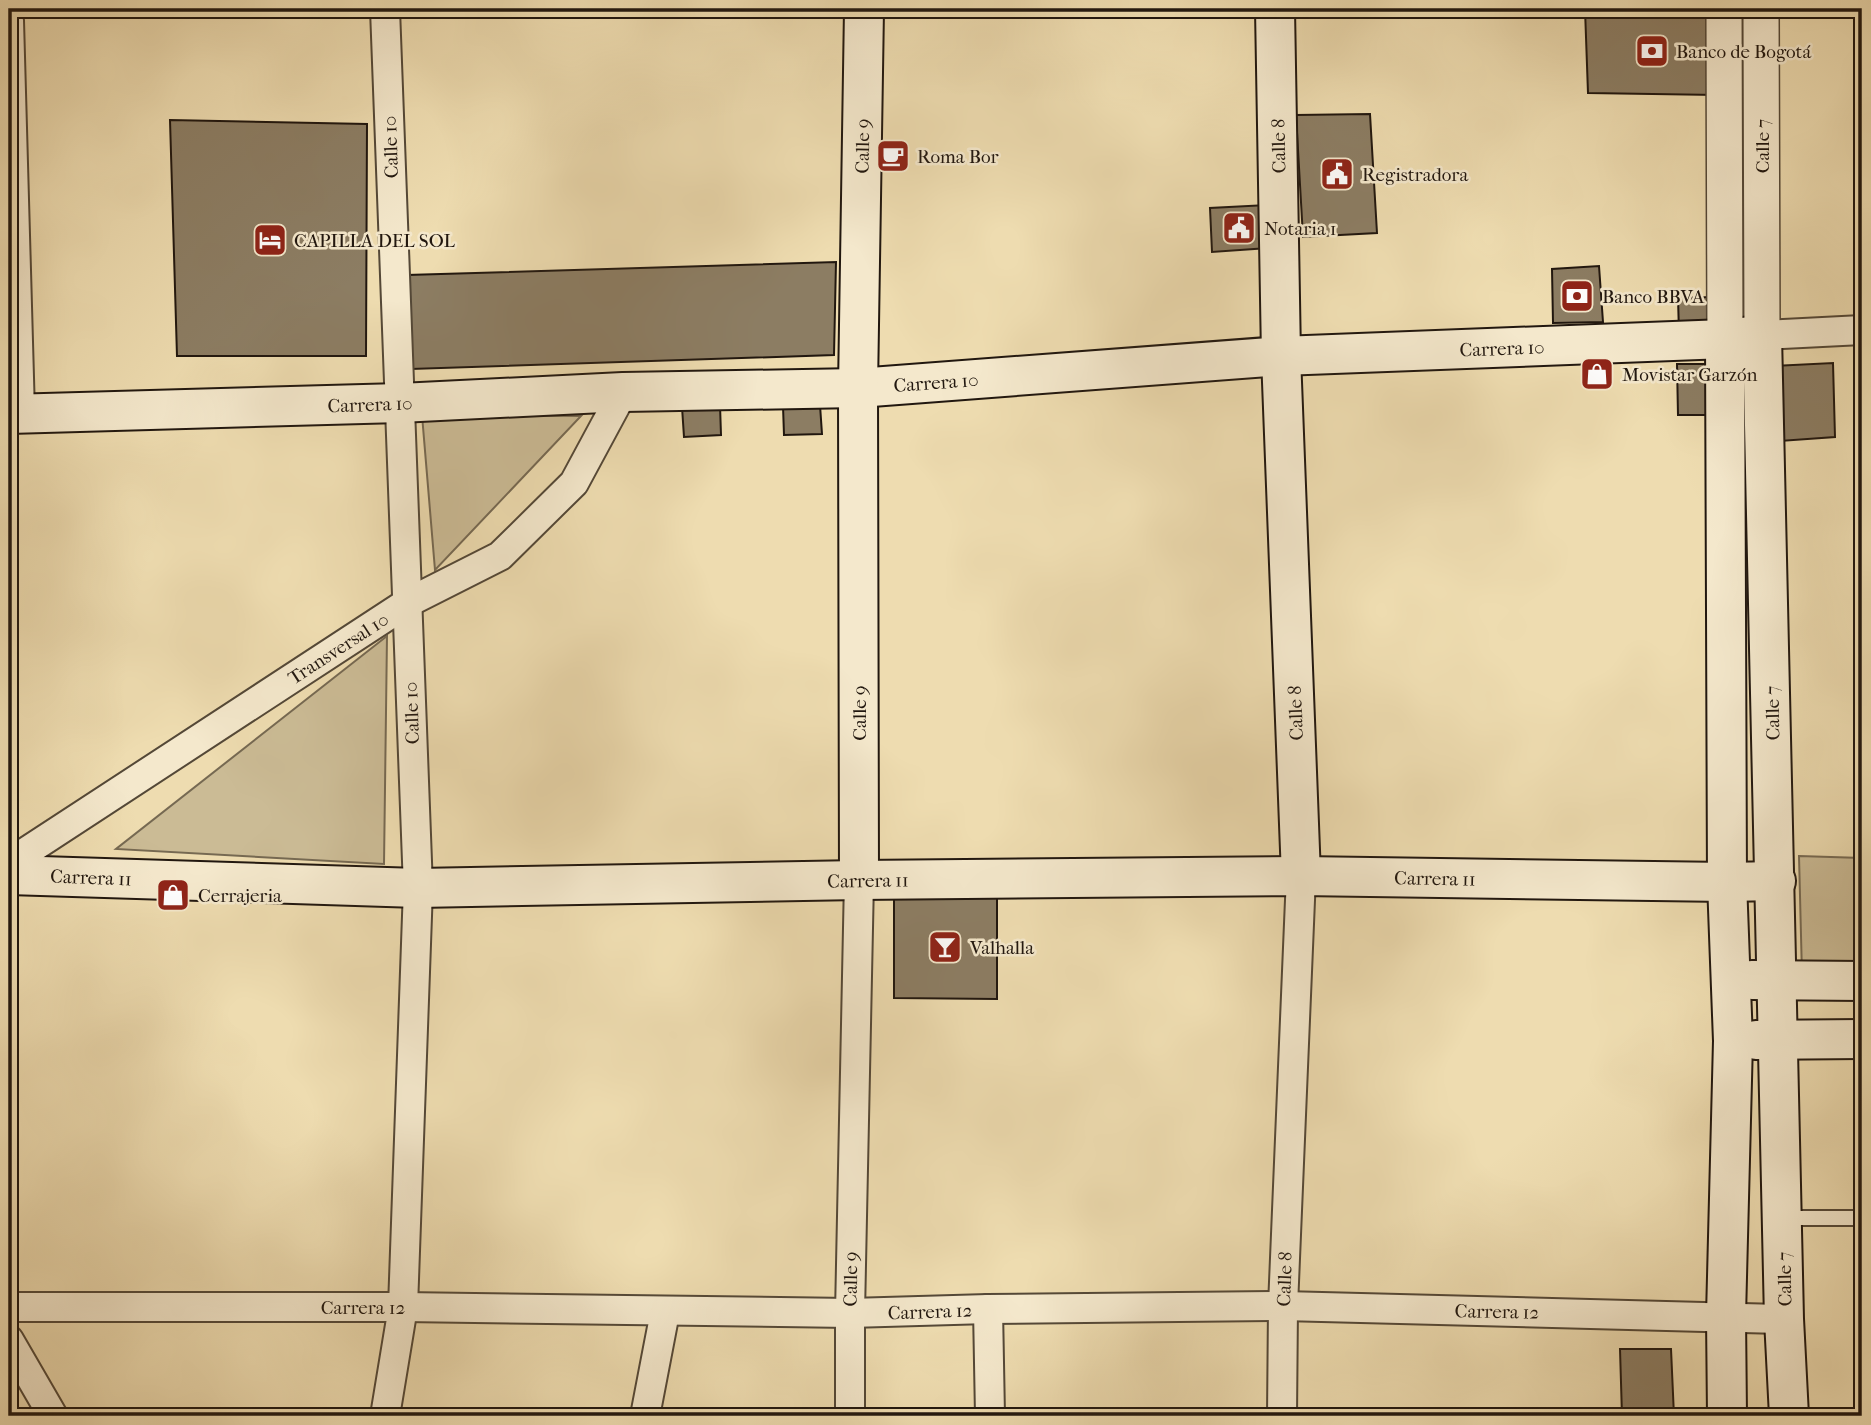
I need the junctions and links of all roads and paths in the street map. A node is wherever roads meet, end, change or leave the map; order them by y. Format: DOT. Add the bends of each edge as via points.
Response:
graph roads {
  1 [pos="385,9"];
  2 [pos="864,9"];
  3 [pos="1275,9"];
  4 [pos="1724,9"];
  5 [pos="1761,9"];
  6 [pos="9,21"];
  7 [pos="1862,330"];
  8 [pos="1762,335"];
  9 [pos="1725,339"];
  10 [pos="1281,356"];
  11 [pos="858,388"];
  12 [pos="623,393"];
  13 [pos="400,403"];
  14 [pos="14,414"];
  15 [pos="407,603"];
  16 [pos="9,863"];
  17 [pos="9,875"];
  18 [pos="1301,876"];
  19 [pos="859,880"];
  20 [pos="1776,881"];
  21 [pos="1727,882"];
  22 [pos="418,888"];
  23 [pos="1731,980"];
  24 [pos="1778,980"];
  25 [pos="1862,981"];
  26 [pos="1779,1039"];
  27 [pos="1862,1039"];
  28 [pos="1732,1041"];
  29 [pos="1782,1218"];
  30 [pos="1862,1218"];
  31 [pos="1283,1306"];
  32 [pos="9,1307"];
  33 [pos="402,1307"];
  34 [pos="988,1309"];
  35 [pos="665,1312"];
  36 [pos="850,1314"];
  37 [pos="1726,1316"];
  38 [pos="1784,1319"];
  39 [pos="9,1340"];
  40 [pos="53,1416"];
  41 [pos="385,1416"];
  42 [pos="645,1416"];
  43 [pos="850,1416"];
  44 [pos="990,1416"];
  45 [pos="1282,1416"];
  46 [pos="1727,1416"];
  47 [pos="1789,1416"];
  1 -- 13 [label="street, Calle 10"];
  2 -- 11 [label="main road, Calle 9"];
  3 -- 10 [label="main road, Calle 8"];
  4 -- 9 [label="street, Calle 7"];
  5 -- 8 [label="street, Calle 7"];
  6 -- 14 [label="street"];
  7 -- 8 [label="street, Carrera 10"];
  8 -- 9 [label="main road, Carrera 10"];
  8 -- 20 [label="main road, Calle 7"];
  9 -- 10 [label="main road, Carrera 10"];
  9 -- 21 [label="main road, Calle 7"];
  10 -- 11 [label="main road, Carrera 10"];
  10 -- 18 [label="main road, Calle 8"];
  11 -- 12 [label="main road, Carrera 10"];
  11 -- 19 [label="main road, Calle 9"];
  12 -- 13 [label="main road, Carrera 10"];
  12 -- 15 [label="street, Transversal 10" via="574,483 500,556"];
  13 -- 14 [label="main road, Carrera 10"];
  13 -- 15 [label="street, Calle 10"];
  15 -- 16 [label="street, Transversal 10"];
  15 -- 22 [label="street, Calle 10"];
  17 -- 22 [label="main road, Carrera 11"];
  18 -- 19 [label="main road, Carrera 11"];
  18 -- 21 [label="main road, Carrera 11"];
  18 -- 31 [label="street, Calle 8"];
  19 -- 22 [label="main road, Carrera 11"];
  19 -- 36 [label="street, Calle 9"];
  20 -- 21 [label="main road, Carrera 11"];
  20 -- 24 [label="main road, Calle 7"];
  21 -- 23 [label="main road, Calle 7"];
  22 -- 33 [label="street, Calle 10"];
  23 -- 24 [label="main road"];
  23 -- 28 [label="main road, Calle 7"];
  24 -- 25 [label="main road"];
  24 -- 26 [label="main road, Calle 7"];
  26 -- 27 [label="main road"];
  26 -- 28 [label="main road"];
  26 -- 29 [label="main road, Calle 7"];
  28 -- 37 [label="main road, Calle 7"];
  29 -- 30 [label="lane"];
  29 -- 38 [label="main road, Calle 7"];
  31 -- 34 [label="street, Carrera 12"];
  31 -- 37 [label="street, Carrera 12"];
  31 -- 45 [label="street, Calle 8"];
  32 -- 33 [label="street, Carrera 12"];
  33 -- 35 [label="street, Carrera 12"];
  33 -- 41 [label="street, Calle 10"];
  34 -- 36 [label="street, Carrera 12"];
  34 -- 44 [label="street"];
  35 -- 36 [label="street, Carrera 12"];
  35 -- 42 [label="street"];
  36 -- 43 [label="street, Calle 9"];
  37 -- 38 [label="street, Carrera 12"];
  37 -- 46 [label="main road"];
  38 -- 47 [label="main road, Calle 7"];
  39 -- 40 [label="street"];
}
